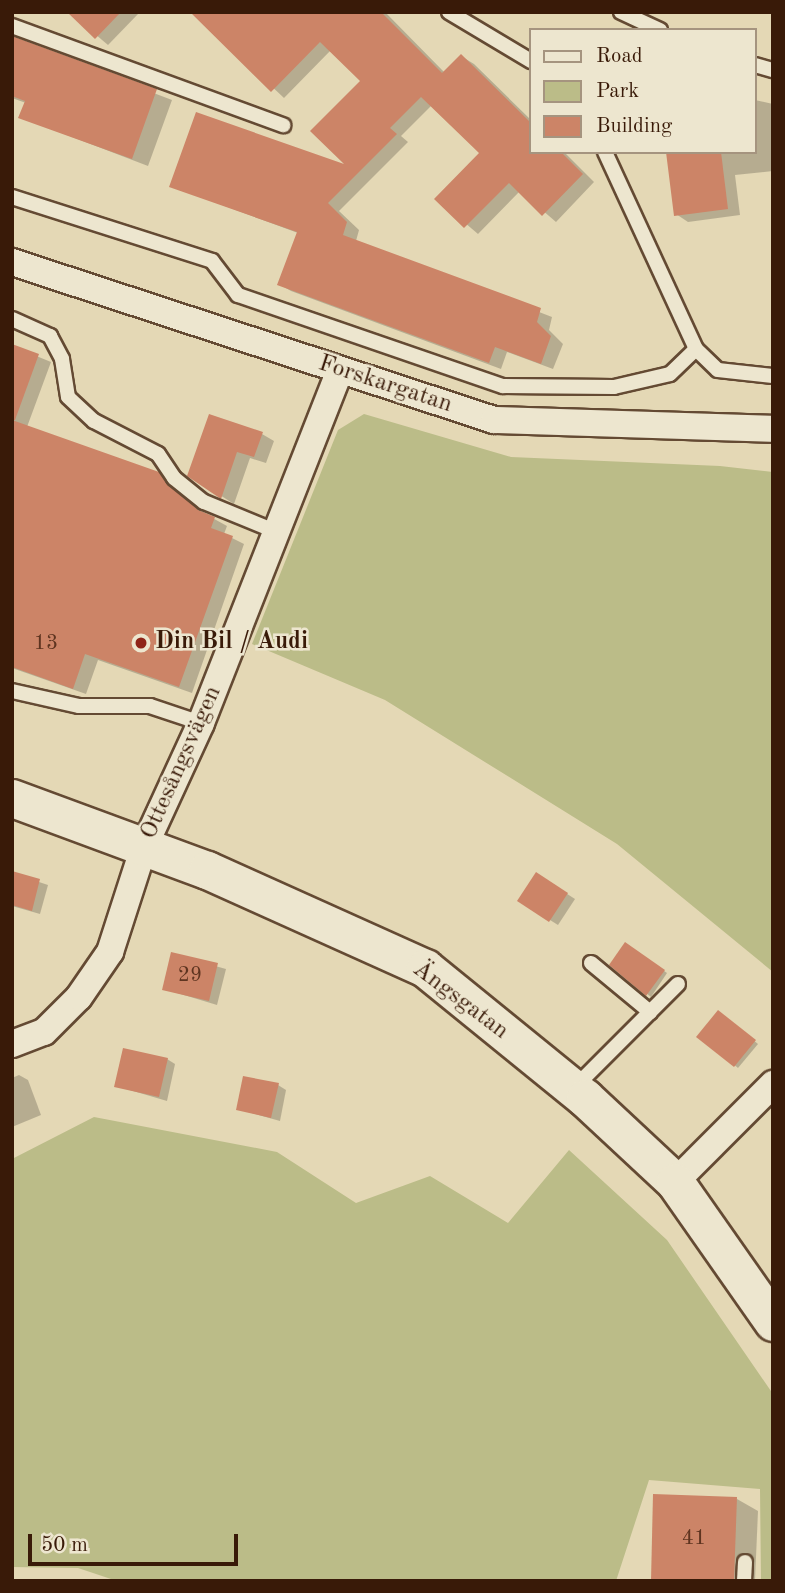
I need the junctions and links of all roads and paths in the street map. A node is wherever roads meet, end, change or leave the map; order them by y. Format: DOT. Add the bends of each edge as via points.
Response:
graph roads {
  1 [pos="449,12"];
  2 [pos="621,12"];
  3 [pos="12,26"];
  4 [pos="656,28"];
  5 [pos="530,60"];
  6 [pos="283,125"];
  7 [pos="606,154"];
  8 [pos="12,197"];
  9 [pos="12,262"];
  10 [pos="12,319"];
  11 [pos="696,349"];
  12 [pos="340,370"];
  13 [pos="773,376"];
  14 [pos="773,429"];
  15 [pos="276,532"];
  16 [pos="12,691"];
  17 [pos="201,723"];
  18 [pos="12,798"];
  19 [pos="144,847"];
  20 [pos="591,963"];
  21 [pos="678,984"];
  22 [pos="650,1012"];
  23 [pos="12,1044"];
  24 [pos="773,1084"];
  25 [pos="573,1088"];
  26 [pos="675,1182"];
  27 [pos="773,1322"];
  28 [pos="745,1562"];
  29 [pos="744,1581"];
  1 -- 5 [label="lane"];
  2 -- 4 [label="lane"];
  3 -- 6 [label="lane"];
  7 -- 11 [label="lane"];
  8 -- 11 [label="lane" via="212,261 238,295 503,386 614,387 670,374"];
  9 -- 12 [label="street, Forskargatan"];
  10 -- 15 [label="lane" via="50,336 62,359 68,397 94,421 158,454 174,478 204,502"];
  11 -- 13 [label="lane" via="718,370"];
  12 -- 14 [label="street, Forskargatan" via="494,420"];
  12 -- 15 [label="street, Ottesångsvägen"];
  15 -- 17 [label="street, Ottesångsvägen"];
  16 -- 17 [label="lane" via="79,706 150,706"];
  17 -- 19 [label="street, Ottesångsvägen"];
  18 -- 19 [label="main road, Ängsgatan"];
  19 -- 23 [label="street, Ottesångsvägen" via="110,952 79,997 44,1032"];
  19 -- 25 [label="main road, Ängsgatan" via="207,870 425,968"];
  20 -- 22 [label="lane"];
  21 -- 22 [label="lane"];
  22 -- 25 [label="lane"];
  24 -- 26 [label="street"];
  25 -- 26 [label="main road, Ängsgatan"];
  26 -- 27 [label="main road, Ängsgatan"];
  28 -- 29 [label="lane"];
}
